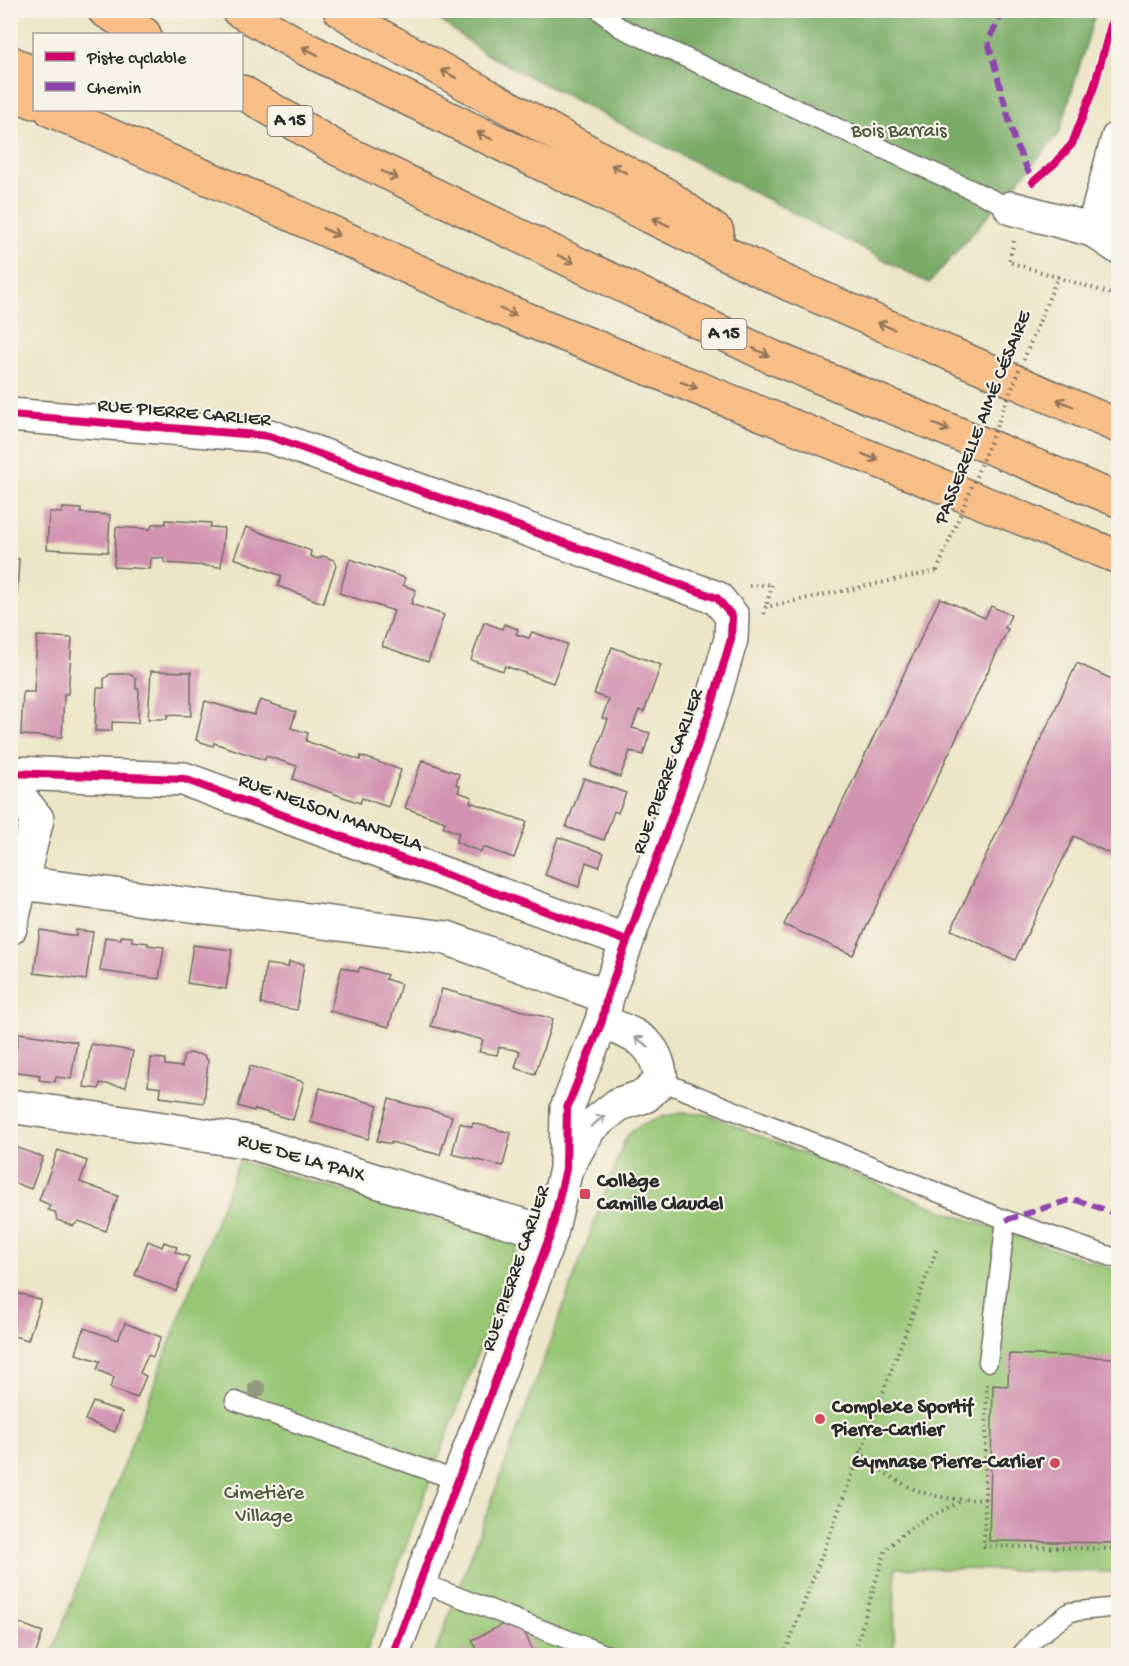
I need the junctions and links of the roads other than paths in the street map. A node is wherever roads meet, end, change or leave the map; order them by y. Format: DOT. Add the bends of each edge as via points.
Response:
graph roads {
  1 [pos="104,10"];
  2 [pos="238,10"];
  3 [pos="340,10"];
  4 [pos="598,10"];
  5 [pos="142,33"];
  6 [pos="10,62"];
  7 [pos="33,74"];
  8 [pos="10,92"];
  9 [pos="243,93"];
  10 [pos="33,102"];
  11 [pos="53,111"];
  12 [pos="99,111"];
  13 [pos="1119,138"];
  14 [pos="277,208"];
  15 [pos="1013,223"];
  16 [pos="1106,238"];
  17 [pos="789,284"];
  18 [pos="10,415"];
  19 [pos="1119,426"];
  20 [pos="1119,500"];
  21 [pos="1119,557"];
  22 [pos="10,773"];
  23 [pos="10,785"];
  24 [pos="21,883"];
  25 [pos="10,928"];
  26 [pos="627,941"];
  27 [pos="604,1009"];
  28 [pos="662,1081"];
  29 [pos="10,1106"];
  30 [pos="566,1169"];
  31 [pos="1006,1220"];
  32 [pos="550,1233"];
  33 [pos="1119,1259"];
  34 [pos="988,1362"];
  35 [pos="235,1401"];
  36 [pos="458,1481"];
  37 [pos="420,1582"];
  38 [pos="1119,1607"];
  39 [pos="392,1656"];
  40 [pos="610,1656"];
  41 [pos="1020,1656"];
  1 -- 5 [label="highway"];
  17 -- 2 [label="highway, one-way" via="304,48"];
  17 -- 3 [label="highway, one-way" via="666,195"];
  4 -- 15 [label="lane" via="619,27"];
  6 -- 7 [label="highway"];
  8 -- 10 [label="highway"];
  9 -- 20 [label="highway, A 15, one-way" via="338,149 772,357"];
  11 -- 14 [label="highway"];
  12 -- 14 [label="highway"];
  13 -- 16 [label="street"];
  14 -- 21 [label="highway, one-way" via="501,309"];
  15 -- 16 [label="street"];
  19 -- 17 [label="highway, one-way"];
  18 -- 26 [label="street, RUE PIERRE CARLIER" via="269,436 717,598 732,616 731,639 711,707"];
  22 -- 26 [label="street, RUE NELSON MANDELA" via="184,778"];
  23 -- 24 [label="street" via="37,819"];
  24 -- 25 [label="street"];
  24 -- 27 [label="street" via="447,938"];
  26 -- 27 [label="street, RUE PIERRE CARLIER"];
  28 -- 27 [label="street, one-way" via="654,1050"];
  27 -- 30 [label="street, RUE PIERRE CARLIER" via="567,1108"];
  30 -- 28 [label="street, RUE PIERRE CARLIER, one-way" via="590,1127 619,1104 645,1096"];
  28 -- 31 [label="lane"];
  29 -- 32 [label="street, RUE DE LA PAIX" via="250,1142"];
  30 -- 32 [label="street, RUE PIERRE CARLIER"];
  31 -- 33 [label="lane"];
  31 -- 34 [label="lane"];
  32 -- 36 [label="street, RUE PIERRE CARLIER"];
  35 -- 36 [label="lane"];
  36 -- 37 [label="street, RUE PIERRE CARLIER"];
  37 -- 39 [label="street, RUE PIERRE CARLIER"];
  37 -- 40 [label="lane"];
  38 -- 41 [label="lane" via="1070,1612 1037,1637"];
}
